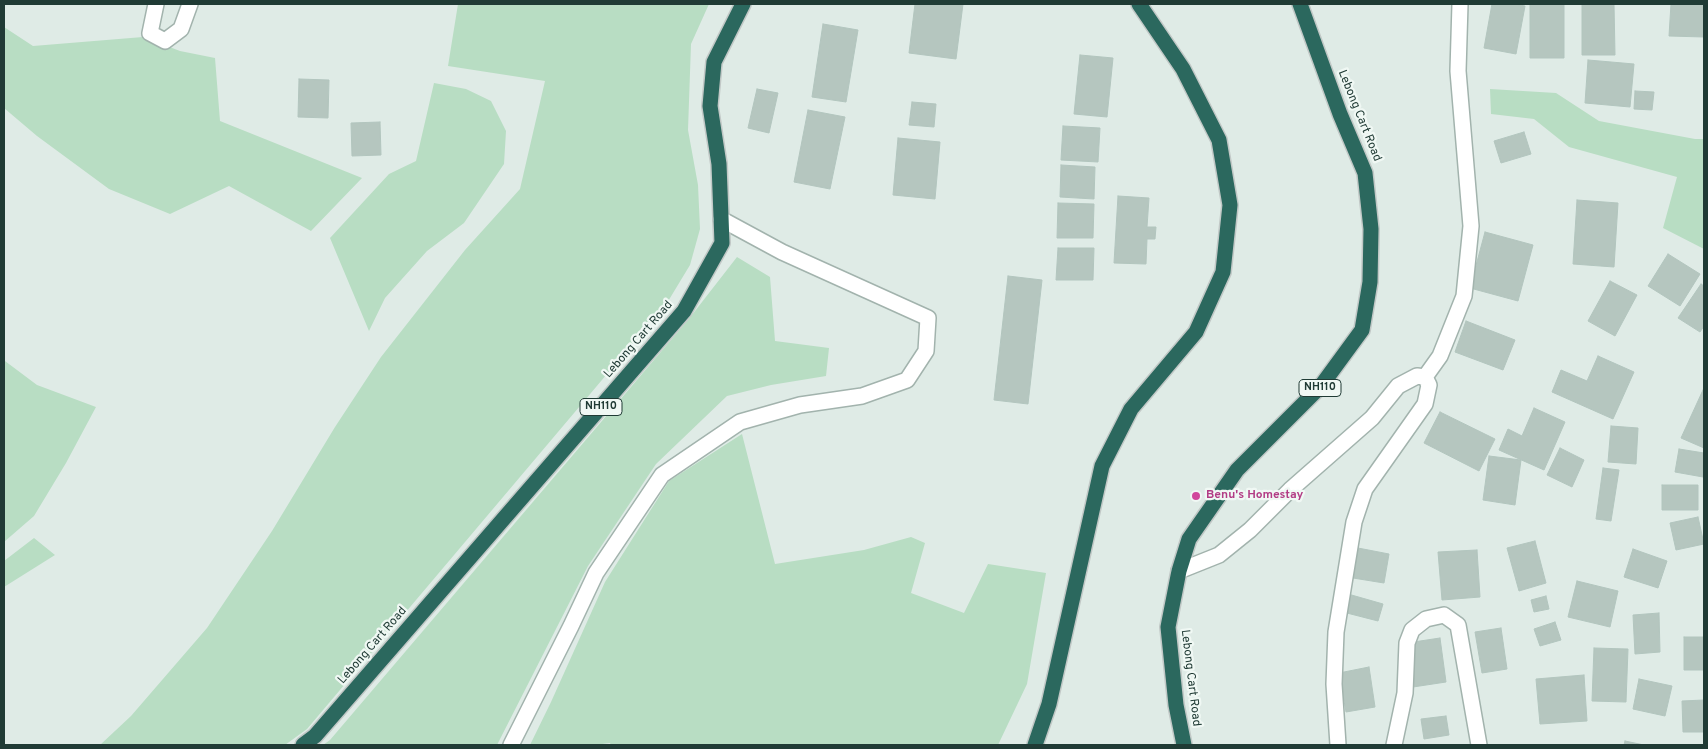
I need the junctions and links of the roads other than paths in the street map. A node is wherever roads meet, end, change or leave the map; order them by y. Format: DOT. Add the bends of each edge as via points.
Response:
graph roads {
  1 [pos="156,4"];
  2 [pos="190,4"];
  3 [pos="743,4"];
  4 [pos="1139,4"];
  5 [pos="1300,4"];
  6 [pos="1460,4"];
  7 [pos="721,219"];
  8 [pos="1425,377"];
  9 [pos="1179,571"];
  10 [pos="303,745"];
  11 [pos="511,745"];
  12 [pos="1035,745"];
  13 [pos="1184,745"];
  14 [pos="1338,745"];
  15 [pos="1394,745"];
  16 [pos="1479,745"];
  1 -- 2 [label="street" via="150,33 165,41 181,29"];
  3 -- 7 [label="highway, Lebong Cart Road / NH110" via="714,62 710,106 719,164"];
  4 -- 12 [label="highway" via="1183,69 1219,140 1230,205 1223,272 1196,332 1131,409 1102,466 1049,704"];
  5 -- 9 [label="highway, Lebong Cart Road / NH110" via="1340,114 1366,173 1371,229 1370,282 1362,330 1321,386 1237,470 1189,540"];
  6 -- 8 [label="street" via="1458,71 1471,226 1464,296 1440,356"];
  7 -- 10 [label="highway, Lebong Cart Road / NH110" via="722,243 684,311 321,729"];
  7 -- 11 [label="street" via="782,252 928,318 926,351 907,380 862,396 800,405 740,422 662,475 596,573"];
  8 -- 9 [label="street" via="1417,376 1398,386 1372,418 1250,530 1218,554"];
  8 -- 14 [label="street" via="1430,384 1425,404 1366,489 1354,522 1336,632 1334,684"];
  9 -- 13 [label="highway, Lebong Cart Road / NH110" via="1168,627 1176,705"];
  15 -- 16 [label="street" via="1405,693 1409,636 1426,619 1444,615 1458,625"];
}
